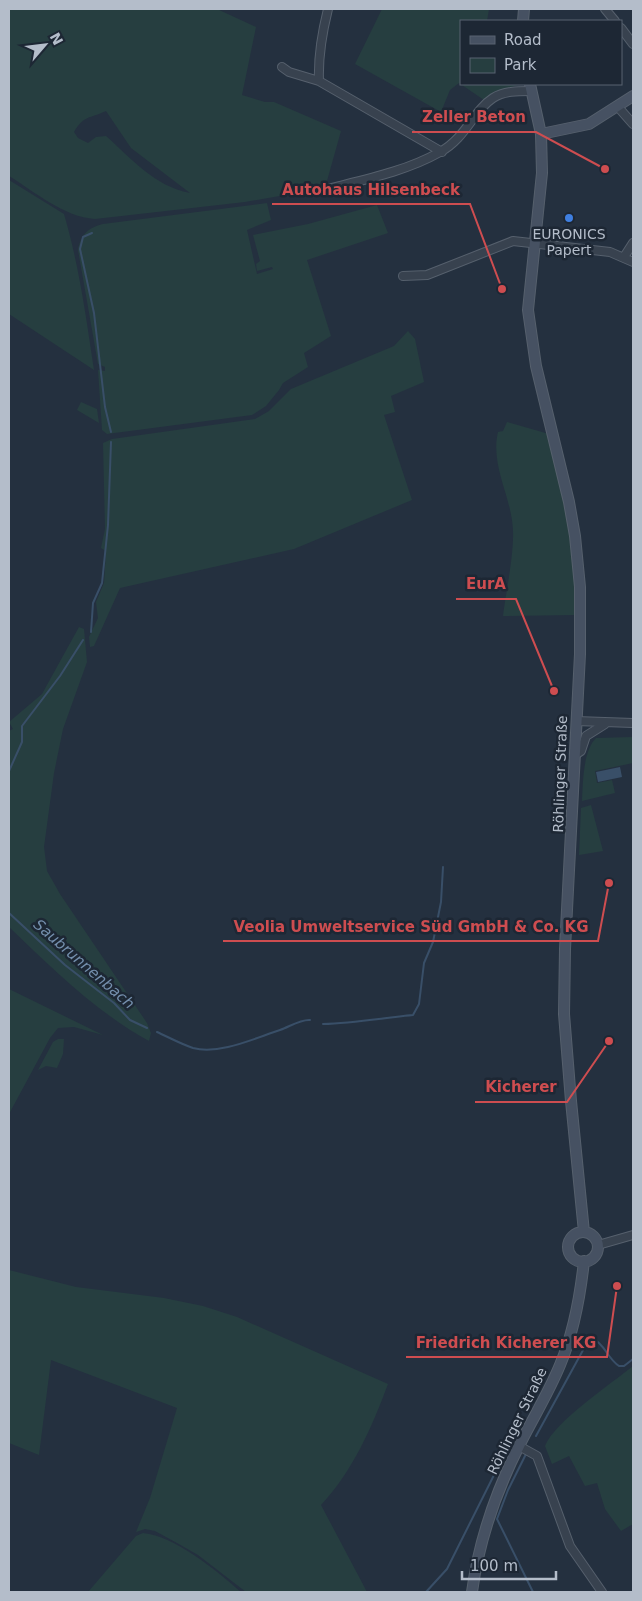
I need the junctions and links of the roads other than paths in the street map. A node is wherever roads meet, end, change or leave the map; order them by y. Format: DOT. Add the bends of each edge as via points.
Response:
graph roads {
  1 [pos="328,9"];
  2 [pos="605,9"];
  3 [pos="614,20"];
  4 [pos="622,29"];
  5 [pos="633,44"];
  6 [pos="282,67"];
  7 [pos="319,81"];
  8 [pos="530,87"];
  9 [pos="633,96"];
  10 [pos="618,107"];
  11 [pos="633,124"];
  12 [pos="541,134"];
  13 [pos="442,152"];
  14 [pos="316,192"];
  15 [pos="534,242"];
  16 [pos="633,243"];
  17 [pos="624,257"];
  18 [pos="633,262"];
  19 [pos="403,276"];
  20 [pos="576,721"];
  21 [pos="607,723"];
  22 [pos="633,723"];
  23 [pos="575,755"];
  24 [pos="584,1232"];
  25 [pos="633,1235"];
  26 [pos="598,1245"];
  27 [pos="584,1262"];
  28 [pos="519,1446"];
  29 [pos="472,1592"];
  30 [pos="602,1592"];
  1 -- 7 [label="street" via="320,48"];
  2 -- 3 [label="street"];
  4 -- 5 [label="street"];
  6 -- 7 [label="street"];
  7 -- 13 [label="street"];
  8 -- 12 [label="street, Röhlinger Straße"];
  8 -- 13 [label="street" via="493,98 458,140"];
  9 -- 10 [label="street"];
  10 -- 11 [label="street"];
  10 -- 12 [label="street" via="589,124"];
  12 -- 15 [label="street, Röhlinger Straße" via="542,173"];
  13 -- 14 [label="street" via="382,174"];
  15 -- 17 [label="street" via="610,252"];
  15 -- 19 [label="street" via="512,241 427,274"];
  15 -- 20 [label="street, Röhlinger Straße" via="527,299 531,339 569,502 578,561 581,624"];
  16 -- 17 [label="street"];
  17 -- 18 [label="street"];
  20 -- 21 [label="street"];
  20 -- 23 [label="street, Röhlinger Straße"];
  21 -- 22 [label="street"];
  21 -- 23 [label="street" via="586,736 581,751"];
  23 -- 24 [label="street, Röhlinger Straße" via="564,1014"];
  24 -- 26 [label="street" via="594,1236"];
  24 -- 27 [label="street" via="573,1236 569,1244 573,1257"];
  25 -- 26 [label="street"];
  26 -- 27 [label="street" via="593,1258"];
  27 -- 28 [label="street, Röhlinger Straße" via="579,1308 560,1366"];
  28 -- 29 [label="street, Röhlinger Straße" via="486,1525"];
  28 -- 30 [label="street" via="537,1456 570,1546"];
}
